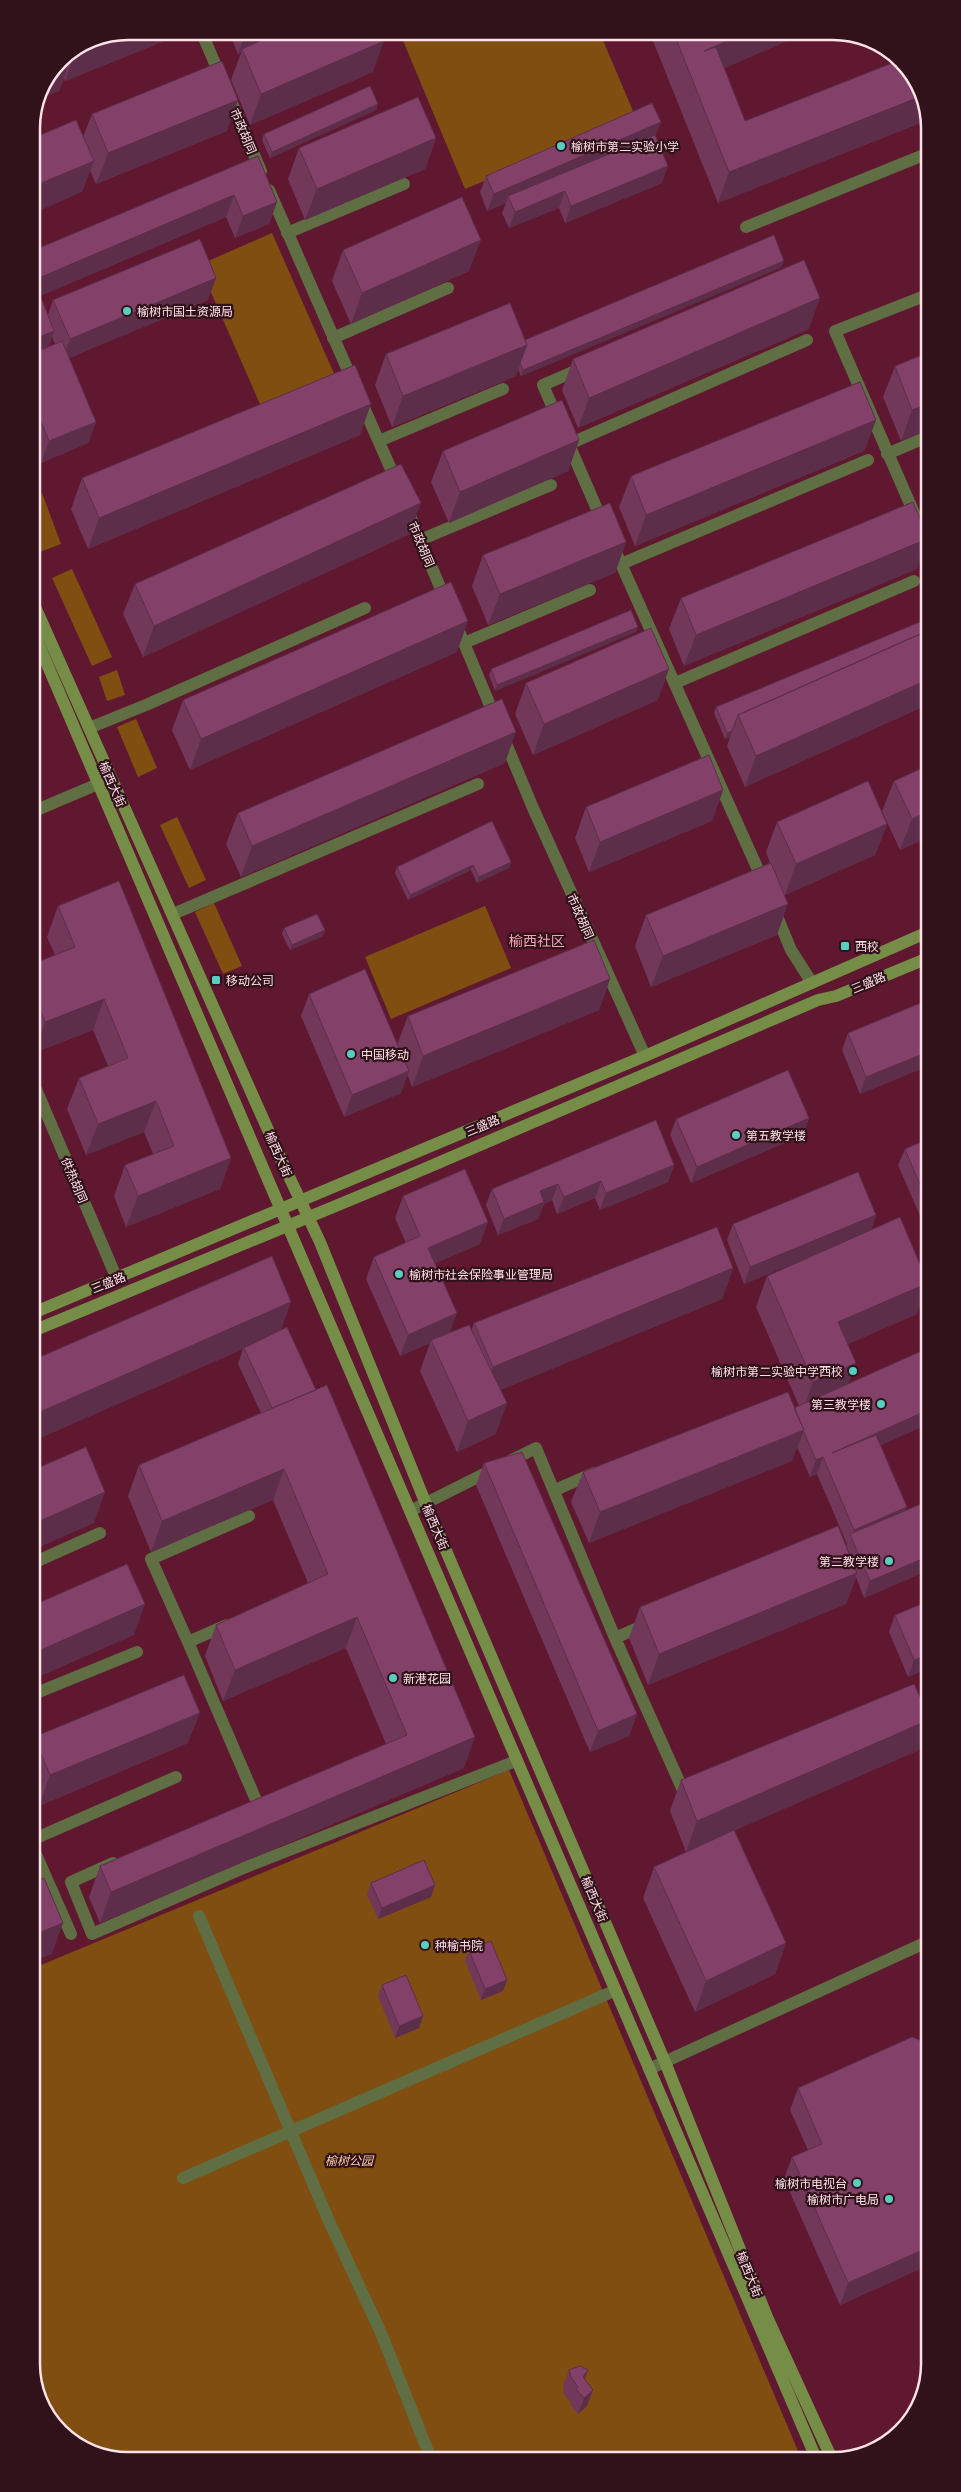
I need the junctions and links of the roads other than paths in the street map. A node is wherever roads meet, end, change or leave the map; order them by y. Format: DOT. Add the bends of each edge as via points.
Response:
graph roads {
  1 [pos="205,40"];
  2 [pos="921,156"];
  3 [pos="404,184"];
  4 [pos="746,227"];
  5 [pos="288,233"];
  6 [pos="448,288"];
  7 [pos="921,297"];
  8 [pos="333,338"];
  9 [pos="807,340"];
  10 [pos="597,362"];
  11 [pos="503,389"];
  12 [pos="921,440"];
  13 [pos="379,441"];
  14 [pos="569,444"];
  15 [pos="887,454"];
  16 [pos="868,460"];
  17 [pos="551,484"];
  18 [pos="921,530"];
  19 [pos="420,540"];
  20 [pos="621,564"];
  21 [pos="914,581"];
  22 [pos="590,590"];
  23 [pos="365,608"];
  24 [pos="40,618"];
  25 [pos="464,643"];
  26 [pos="40,648"];
  27 [pos="674,683"];
  28 [pos="89,728"];
  29 [pos="98,784"];
  30 [pos="478,784"];
  31 [pos="40,809"];
  32 [pos="172,914"];
  33 [pos="921,935"];
  34 [pos="921,961"];
  35 [pos="812,983"];
  36 [pos="646,1056"];
  37 [pos="40,1098"];
  38 [pos="300,1202"];
  39 [pos="281,1210"];
  40 [pos="308,1216"];
  41 [pos="287,1224"];
  42 [pos="117,1279"];
  43 [pos="40,1310"];
  44 [pos="40,1328"];
  45 [pos="608,1468"];
  46 [pos="555,1490"];
  47 [pos="426,1504"];
  48 [pos="410,1511"];
  49 [pos="249,1516"];
  50 [pos="100,1533"];
  51 [pos="40,1560"];
  52 [pos="660,1618"];
  53 [pos="240,1620"];
  54 [pos="615,1638"];
  55 [pos="188,1642"];
  56 [pos="137,1652"];
  57 [pos="40,1692"];
  58 [pos="516,1761"];
  59 [pos="176,1777"];
  60 [pos="700,1780"];
  61 [pos="256,1800"];
  62 [pos="40,1836"];
  63 [pos="124,1858"];
  64 [pos="40,1864"];
  65 [pos="199,1916"];
  66 [pos="71,1934"];
  67 [pos="921,1945"];
  68 [pos="614,1991"];
  69 [pos="665,2062"];
  70 [pos="649,2069"];
  71 [pos="292,2131"];
  72 [pos="183,2178"];
  73 [pos="428,2452"];
  74 [pos="813,2452"];
  75 [pos="828,2452"];
  1 -- 5 [label="street, 市政胡同"];
  2 -- 4 [label="street"];
  3 -- 5 [label="street"];
  5 -- 8 [label="street, 市政胡同"];
  6 -- 8 [label="street"];
  7 -- 15 [label="street" via="835,331"];
  8 -- 13 [label="street, 市政胡同"];
  9 -- 14 [label="street"];
  10 -- 14 [label="street" via="543,386"];
  11 -- 13 [label="street"];
  12 -- 15 [label="street"];
  13 -- 19 [label="street, 市政胡同"];
  14 -- 20 [label="street"];
  15 -- 18 [label="street"];
  16 -- 20 [label="street"];
  17 -- 19 [label="street"];
  19 -- 25 [label="street, 市政胡同"];
  20 -- 27 [label="street"];
  21 -- 27 [label="street"];
  22 -- 25 [label="street"];
  23 -- 28 [label="street" via="146,706"];
  24 -- 28 [label="main road, 榆西大街"];
  25 -- 36 [label="street, 市政胡同" via="533,808"];
  26 -- 29 [label="main road, 榆西大街"];
  27 -- 35 [label="street" via="754,858 791,950"];
  28 -- 32 [label="main road, 榆西大街"];
  29 -- 31 [label="street"];
  29 -- 39 [label="main road, 榆西大街"];
  30 -- 32 [label="street"];
  32 -- 38 [label="main road, 榆西大街"];
  33 -- 35 [label="main road, 三盛路"];
  34 -- 40 [label="main road, 三盛路" via="836,996 818,1000"];
  35 -- 36 [label="main road, 三盛路"];
  36 -- 38 [label="main road, 三盛路"];
  37 -- 42 [label="street, 供热胡同"];
  38 -- 39 [label="main road, 三盛路"];
  38 -- 40 [label="main road, 榆西大街"];
  39 -- 41 [label="main road, 榆西大街"];
  39 -- 42 [label="main road, 三盛路"];
  40 -- 41 [label="main road, 三盛路"];
  40 -- 47 [label="main road, 榆西大街"];
  41 -- 44 [label="main road, 三盛路"];
  41 -- 48 [label="main road, 榆西大街"];
  42 -- 43 [label="main road, 三盛路"];
  45 -- 46 [label="street"];
  46 -- 47 [label="street" via="536,1448"];
  46 -- 54 [label="street"];
  47 -- 48 [label="street"];
  47 -- 69 [label="main road, 榆西大街"];
  48 -- 58 [label="main road, 榆西大街"];
  49 -- 55 [label="street" via="151,1559"];
  50 -- 51 [label="street"];
  52 -- 54 [label="street"];
  53 -- 55 [label="street"];
  54 -- 60 [label="street" via="682,1788"];
  55 -- 61 [label="street"];
  56 -- 57 [label="street"];
  58 -- 63 [label="street" via="241,1869 92,1934 71,1882"];
  58 -- 68 [label="main road, 榆西大街"];
  59 -- 62 [label="street"];
  64 -- 66 [label="street"];
  65 -- 71 [label="street"];
  67 -- 69 [label="street"];
  68 -- 70 [label="main road, 榆西大街"];
  68 -- 71 [label="street"];
  69 -- 70 [label="street"];
  69 -- 75 [label="main road, 榆西大街" via="767,2317"];
  70 -- 74 [label="main road, 榆西大街"];
  71 -- 72 [label="street"];
  71 -- 73 [label="street" via="381,2333"];
}
